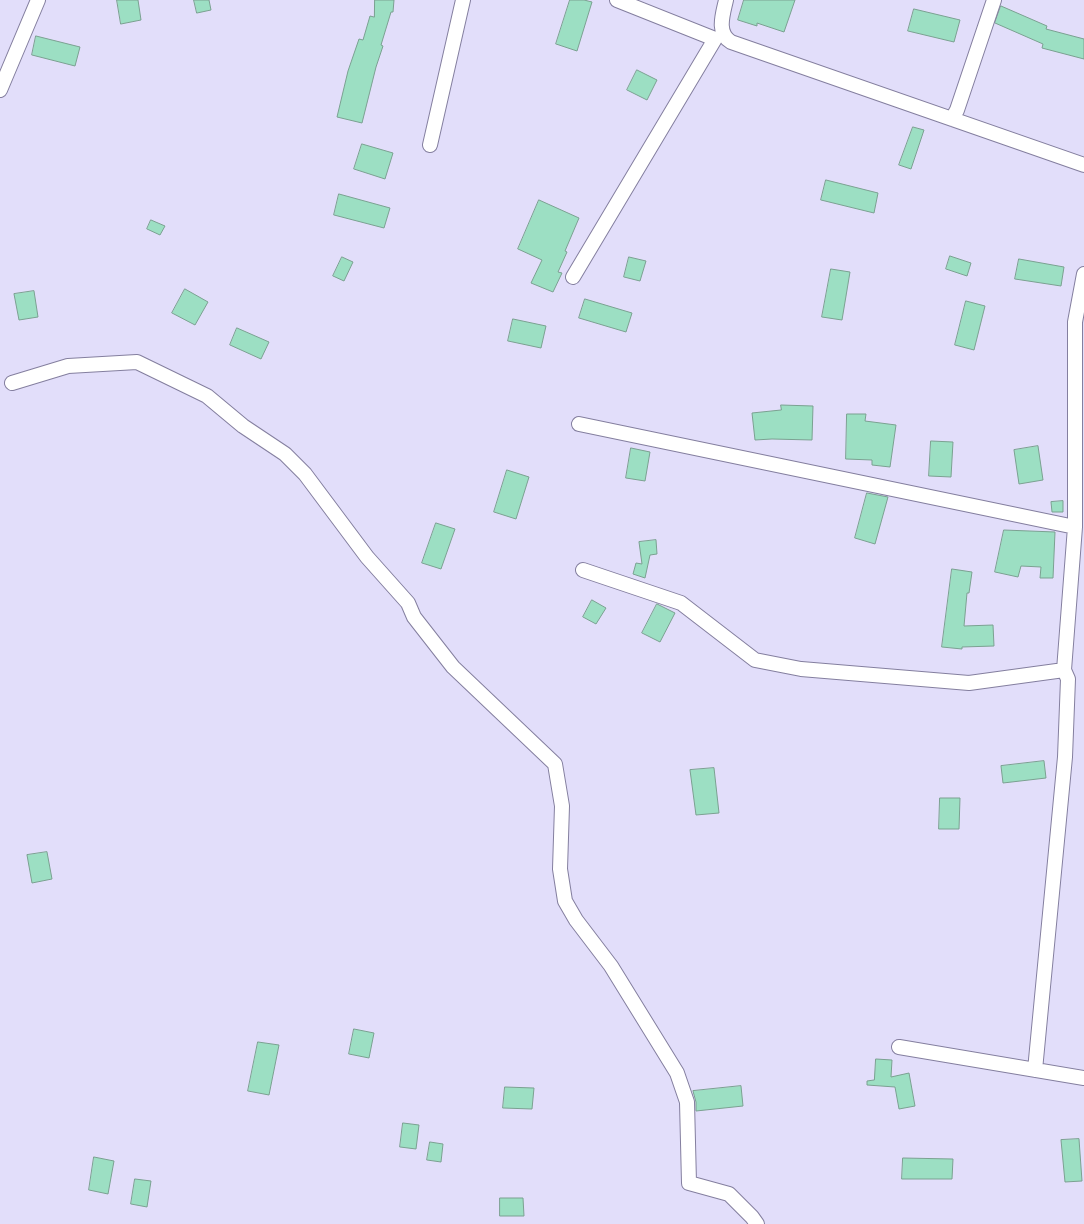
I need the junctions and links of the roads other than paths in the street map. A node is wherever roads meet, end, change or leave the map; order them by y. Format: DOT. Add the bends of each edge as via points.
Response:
graph roads {
  1 [pos="38,0"];
  2 [pos="463,0"];
  3 [pos="617,0"];
  4 [pos="726,0"];
  5 [pos="994,0"];
  6 [pos="0,90"];
  7 [pos="952,119"];
  8 [pos="430,144"];
  9 [pos="1083,160"];
  10 [pos="1084,274"];
  11 [pos="573,277"];
  12 [pos="12,383"];
  13 [pos="579,424"];
  14 [pos="1075,526"];
  15 [pos="583,570"];
  16 [pos="1064,670"];
  17 [pos="899,1047"];
  18 [pos="1035,1070"];
  19 [pos="1084,1078"];
  20 [pos="756,1224"];
  1 -- 6 [label="street"];
  2 -- 8 [label="street"];
  3 -- 11 [label="street" via="715,39"];
  4 -- 7 [label="street" via="721,30 725,39"];
  5 -- 7 [label="street"];
  7 -- 9 [label="street"];
  10 -- 14 [label="street" via="1075,322"];
  12 -- 20 [label="street" via="68,366 137,362 207,396 243,426 285,454 305,474 367,557 408,603 414,617 453,667 555,764 562,806 560,869 565,901 611,966 677,1073 687,1102 689,1183 729,1194"];
  13 -- 14 [label="street"];
  14 -- 16 [label="street"];
  15 -- 16 [label="street" via="681,603 755,660 801,669 969,683"];
  16 -- 18 [label="street" via="1068,679 1065,757"];
  17 -- 18 [label="street"];
  18 -- 19 [label="street"];
}
